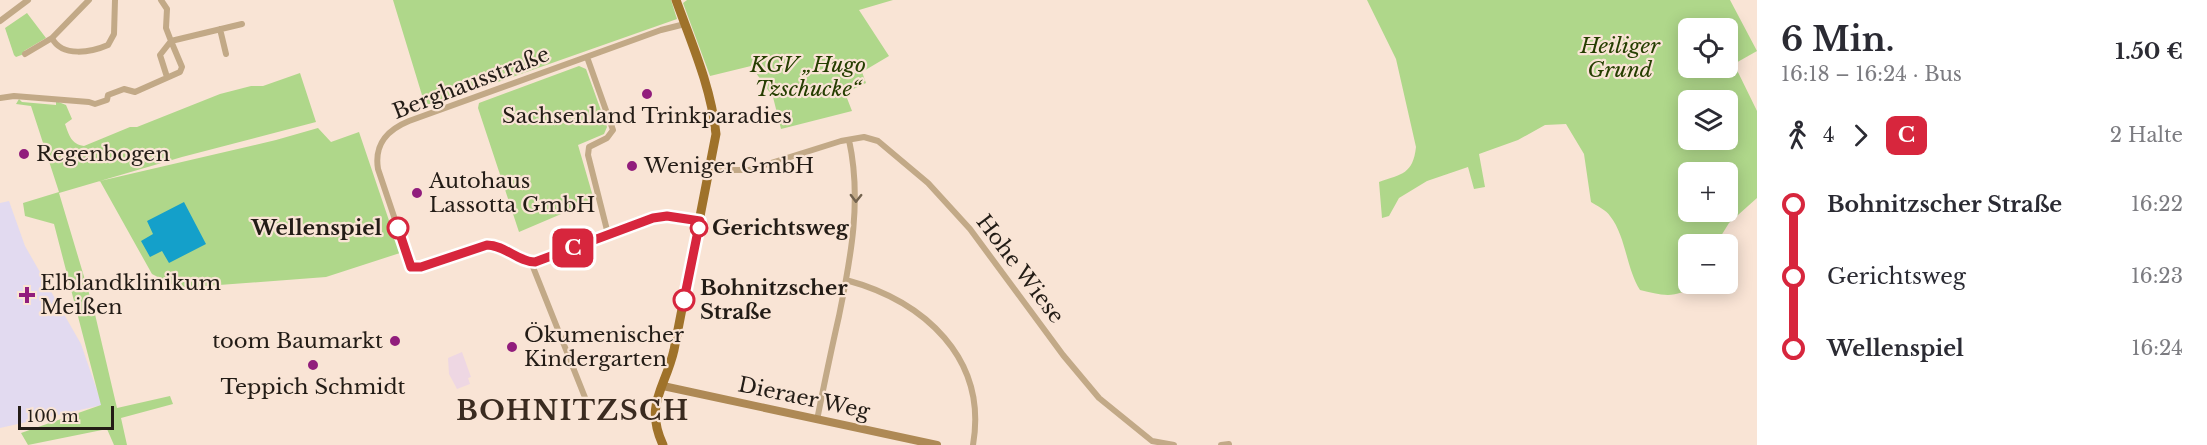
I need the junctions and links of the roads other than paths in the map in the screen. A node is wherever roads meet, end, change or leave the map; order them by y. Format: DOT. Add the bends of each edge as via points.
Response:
graph roads {
  1 [pos="28,0"];
  2 [pos="89,0"];
  3 [pos="115,0"];
  4 [pos="161,0"];
  5 [pos="676,0"];
  6 [pos="0,21"];
  7 [pos="242,24"];
  8 [pos="685,24"];
  9 [pos="220,29"];
  10 [pos="52,38"];
  11 [pos="171,41"];
  12 [pos="25,54"];
  13 [pos="226,54"];
  14 [pos="587,57"];
  15 [pos="167,77"];
  16 [pos="0,98"];
  17 [pos="849,140"];
  18 [pos="711,170"];
  19 [pos="700,221"];
  20 [pos="608,234"];
  21 [pos="531,262"];
  22 [pos="846,280"];
  23 [pos="663,386"];
  24 [pos="586,400"];
  25 [pos="817,420"];
  26 [pos="1152,443"];
  27 [pos="660,444"];
  28 [pos="1229,444"];
  29 [pos="937,445"];
  30 [pos="974,445"];
  31 [pos="1174,445"];
  32 [pos="1221,445"];
  1 -- 6 [label="street"];
  2 -- 10 [label="street"];
  3 -- 10 [label="street" via="114,34 108,45 86,52 64,50"];
  4 -- 11 [label="street" via="167,9 166,28"];
  5 -- 8 [label="main road"];
  7 -- 9 [label="street"];
  8 -- 14 [label="street, Berghausstraße"];
  8 -- 18 [label="main road" via="714,114 716,134"];
  9 -- 11 [label="street"];
  9 -- 13 [label="street"];
  10 -- 12 [label="street"];
  11 -- 15 [label="street" via="160,55"];
  11 -- 15 [label="street" via="182,67 180,72"];
  14 -- 20 [label="street" via="613,130 607,138 589,147 588,155"];
  14 -- 21 [label="street, Berghausstraße" via="402,124 389,132 378,150 381,178 411,267 487,245"];
  15 -- 16 [label="street" via="135,92 123,89 108,94 107,100 95,104"];
  17 -- 18 [label="street, Hohe Wiese" via="749,170"];
  17 -- 22 [label="street, one-way" via="856,201"];
  17 -- 26 [label="street, Hohe Wiese" via="864,137 878,141 928,183 970,228 1080,378"];
  18 -- 19 [label="main road"];
  19 -- 20 [label="street" via="660,217"];
  19 -- 23 [label="main road" via="672,360"];
  20 -- 21 [label="street"];
  21 -- 24 [label="street"];
  22 -- 25 [label="street"];
  22 -- 30 [label="street" via="873,287 898,300 921,315 948,342 973,391"];
  23 -- 25 [label="main road, Dieraer Weg"];
  23 -- 27 [label="main road" via="654,409"];
  25 -- 29 [label="main road, Dieraer Weg"];
  26 -- 31 [label="street, Hohe Wiese"];
  28 -- 32 [label="street"];
}
